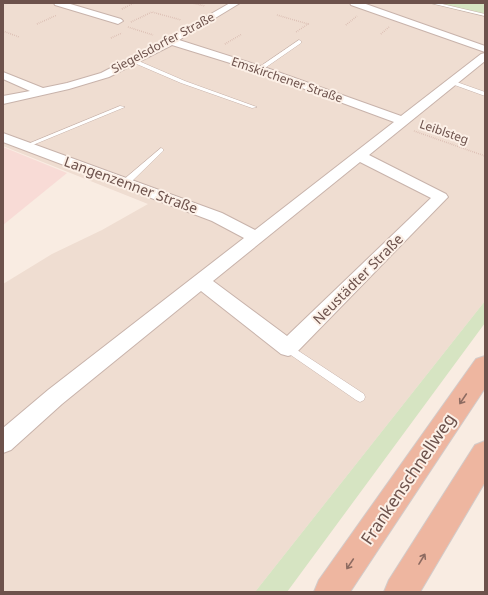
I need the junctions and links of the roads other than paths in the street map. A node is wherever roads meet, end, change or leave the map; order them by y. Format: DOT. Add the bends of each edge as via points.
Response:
graph roads {
  1 [pos="58,3"];
  2 [pos="236,3"];
  3 [pos="354,3"];
  4 [pos="432,3"];
  5 [pos="485,15"];
  6 [pos="118,21"];
  7 [pos="171,41"];
  8 [pos="299,42"];
  9 [pos="484,57"];
  10 [pos="134,61"];
  11 [pos="260,69"];
  12 [pos="3,75"];
  13 [pos="451,82"];
  14 [pos="42,92"];
  15 [pos="485,94"];
  16 [pos="3,100"];
  17 [pos="122,107"];
  18 [pos="254,107"];
  19 [pos="400,123"];
  20 [pos="3,137"];
  21 [pos="26,146"];
  22 [pos="161,150"];
  23 [pos="359,156"];
  24 [pos="125,182"];
  25 [pos="256,237"];
  26 [pos="200,281"];
  27 [pos="288,348"];
  28 [pos="485,367"];
  29 [pos="360,397"];
  30 [pos="3,442"];
  31 [pos="485,455"];
  32 [pos="330,592"];
  33 [pos="401,592"];
  1 -- 6 [label="street"];
  2 -- 7 [label="street, Siegelsdorfer Straße"];
  3 -- 9 [label="street"];
  4 -- 5 [label="lane"];
  7 -- 10 [label="street, Siegelsdorfer Straße"];
  7 -- 11 [label="street, Emskirchener Straße"];
  8 -- 11 [label="lane"];
  9 -- 13 [label="street"];
  10 -- 14 [label="street, Siegelsdorfer Straße" via="105,74"];
  10 -- 18 [label="lane" via="183,82"];
  11 -- 19 [label="street, Emskirchener Straße"];
  12 -- 14 [label="street"];
  13 -- 15 [label="lane"];
  13 -- 19 [label="street"];
  14 -- 16 [label="street, Siegelsdorfer Straße"];
  17 -- 21 [label="lane"];
  19 -- 23 [label="street"];
  20 -- 21 [label="street, Langenzenner Straße"];
  21 -- 24 [label="street, Langenzenner Straße"];
  22 -- 24 [label="lane"];
  23 -- 25 [label="street"];
  23 -- 27 [label="street, Neustädter Straße" via="441,197"];
  24 -- 25 [label="street, Langenzenner Straße" via="217,217"];
  25 -- 26 [label="street"];
  26 -- 27 [label="street"];
  26 -- 30 [label="street"];
  27 -- 29 [label="lane"];
  28 -- 32 [label="highway, Frankenschnellweg, one-way"];
  33 -- 31 [label="highway, one-way"];
}
